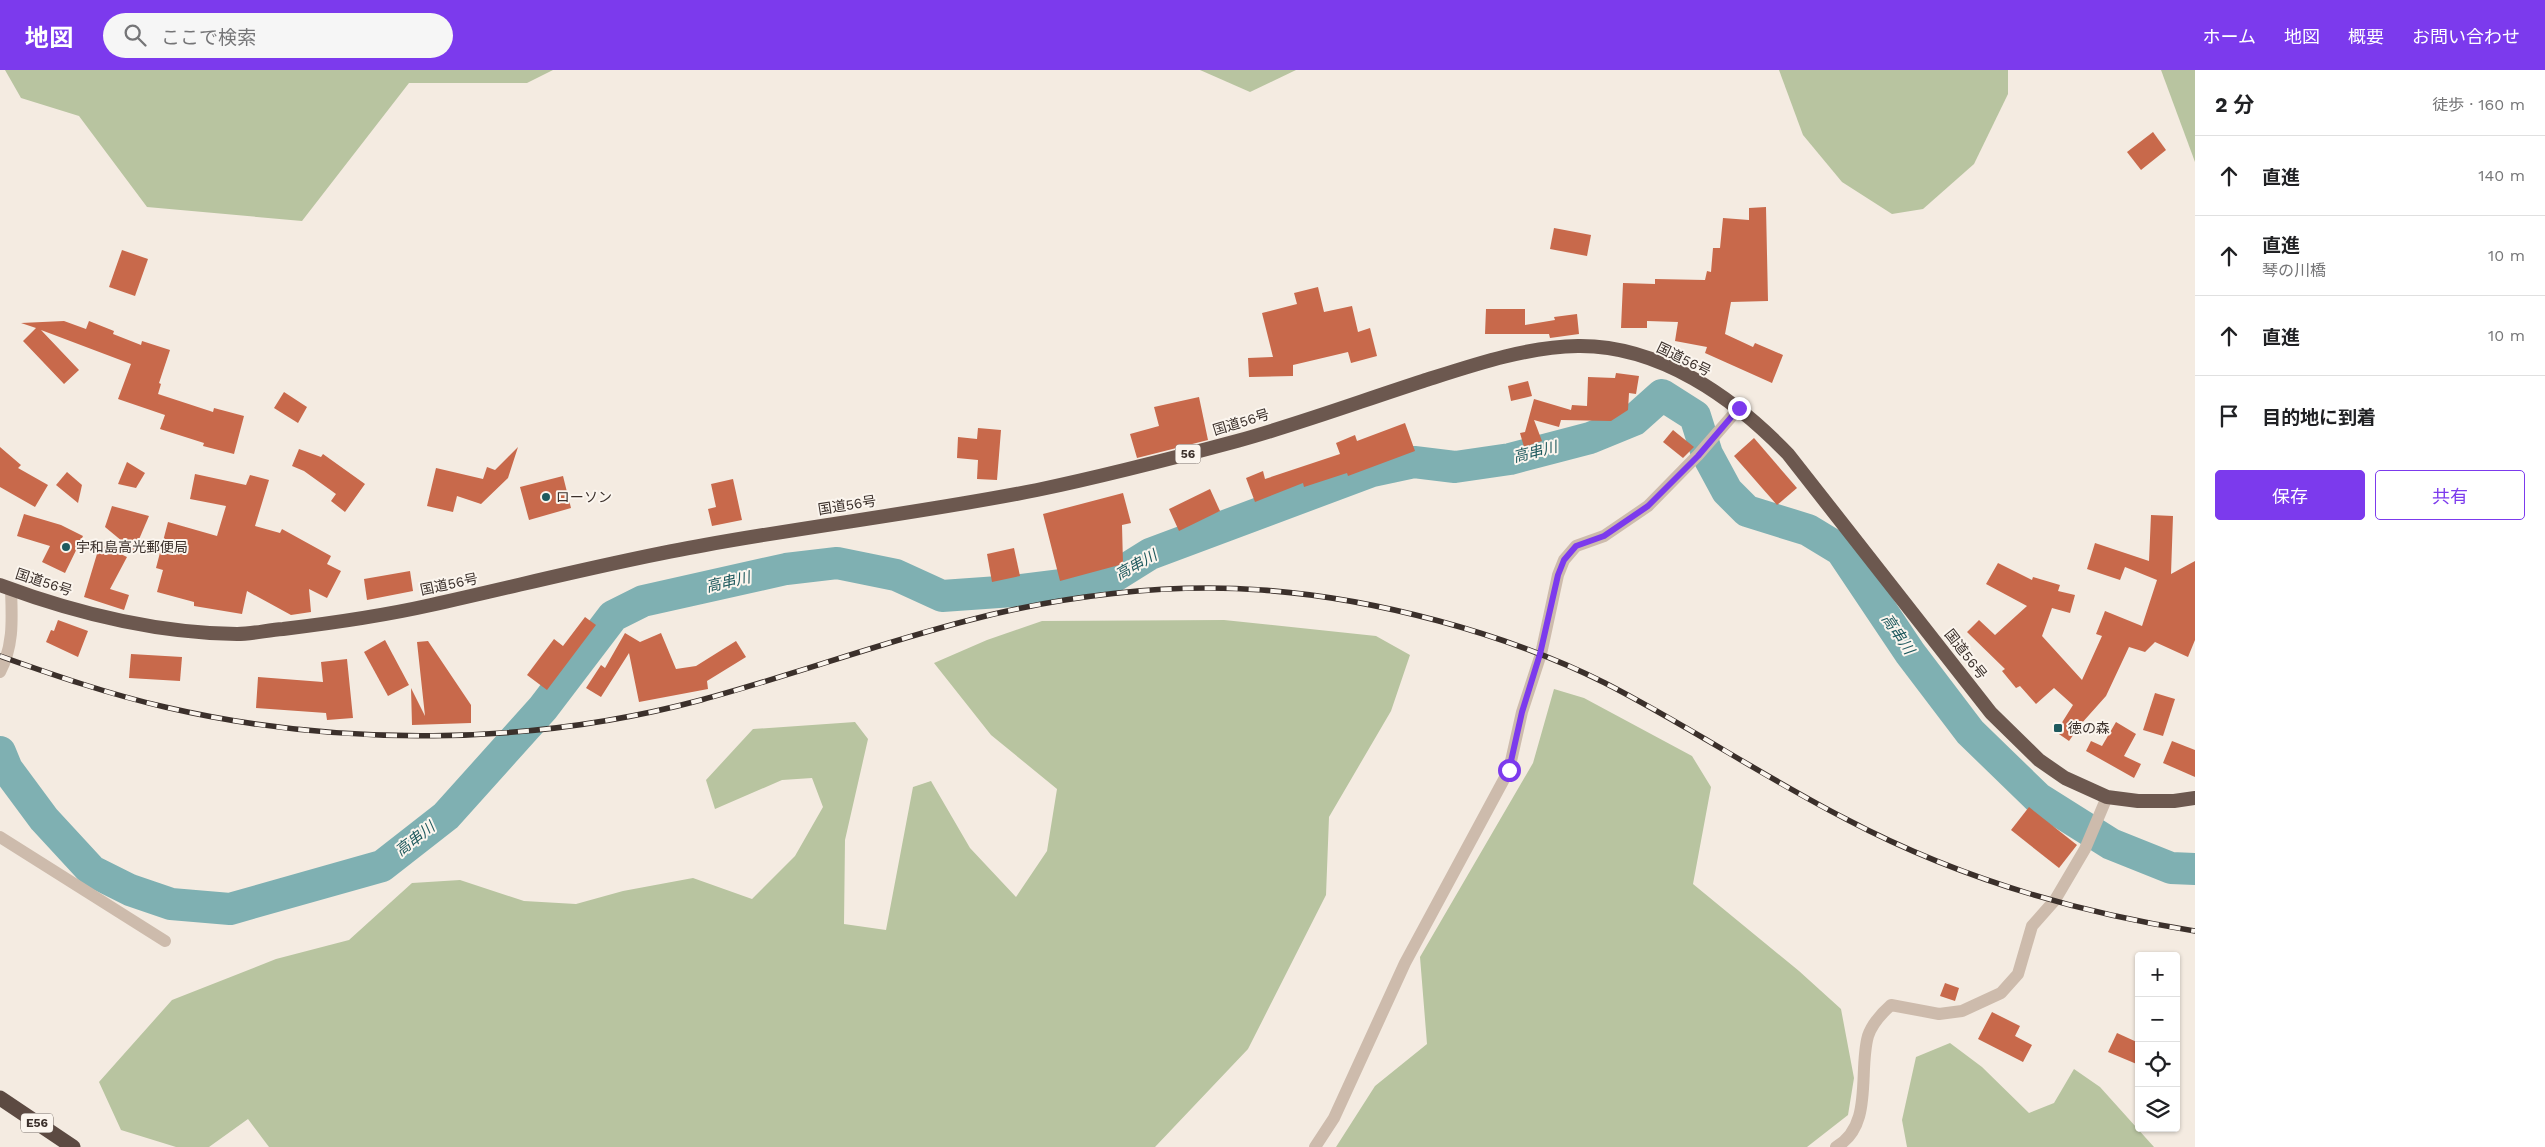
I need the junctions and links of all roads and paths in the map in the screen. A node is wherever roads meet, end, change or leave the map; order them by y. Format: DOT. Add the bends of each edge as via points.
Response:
graph roads {
  1 [pos="1739,408"];
  2 [pos="6,587"];
  3 [pos="0,672"];
  4 [pos="2107,797"];
  5 [pos="2195,798"];
  6 [pos="0,837"];
  7 [pos="165,941"];
  8 [pos="0,1098"];
  9 [pos="73,1147"];
  10 [pos="1315,1147"];
  11 [pos="1836,1147"];
  1 -- 2 [label="highway, 国道56号 / 56" via="1658,361 1580,346 1539,350 1460,369 1244,440 1033,491 701,545 341,623 240,634 196,631 124,621 73,609"];
  1 -- 4 [label="highway, 国道56号 / 56" via="1788,454 1991,713 2016,740 2065,778"];
  1 -- 10 [label="street" via="1698,456 1648,506 1604,536 1576,546 1564,560 1509,770 1405,963 1334,1118"];
  2 -- 3 [label="street" via="12,632 7,658"];
  4 -- 5 [label="highway, 国道56号 / 56" via="2138,801"];
  4 -- 11 [label="street" via="2085,849 2055,900 2032,926 2018,974 2002,992 1962,1010 1939,1014 1891,1005 1880,1014 1868,1034 1860,1120"];
  6 -- 7 [label="street"];
  8 -- 9 [label="highway, E56"];
}
